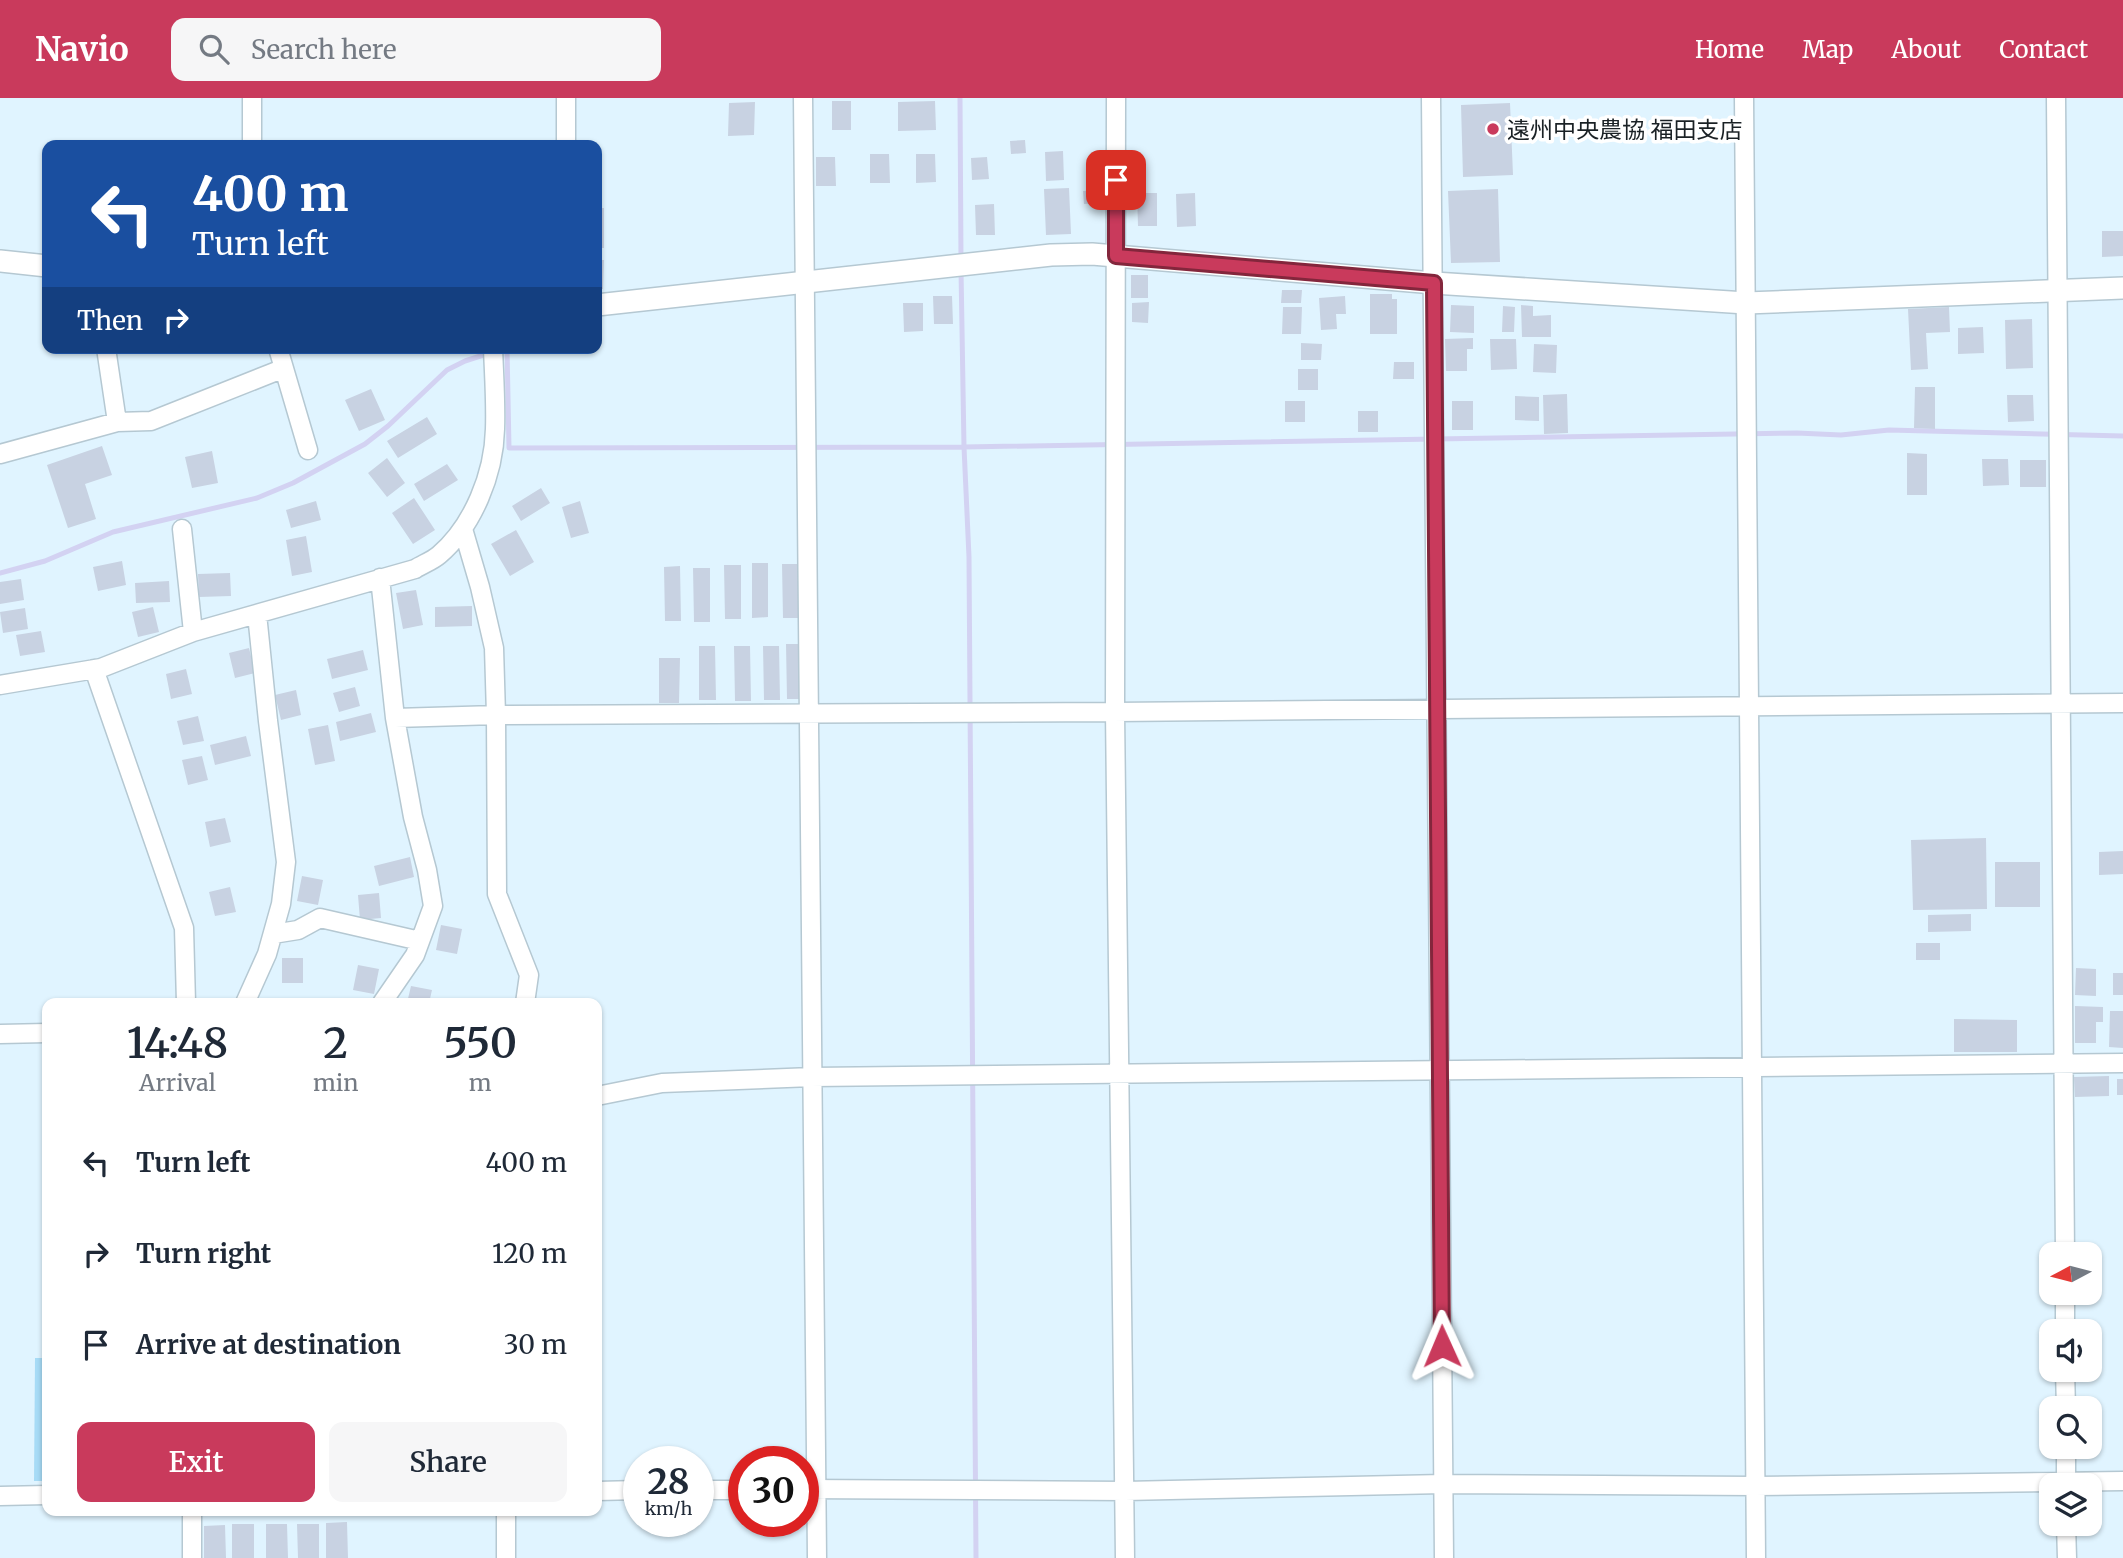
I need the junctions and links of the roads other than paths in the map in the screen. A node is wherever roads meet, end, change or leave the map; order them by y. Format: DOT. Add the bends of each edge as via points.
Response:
graph roads {
  1 [pos="252,98"];
  2 [pos="566,98"];
  3 [pos="803,98"];
  4 [pos="1116,98"];
  5 [pos="1431,98"];
  6 [pos="1744,98"];
  7 [pos="2056,98"];
  8 [pos="252,140"];
  9 [pos="566,140"];
  10 [pos="1116,256"];
  11 [pos="0,261"];
  12 [pos="42,265"];
  13 [pos="806,281"];
  14 [pos="1434,283"];
  15 [pos="2123,288"];
  16 [pos="2057,291"];
  17 [pos="602,303"];
  18 [pos="1746,303"];
  19 [pos="107,354"];
  20 [pos="279,354"];
  21 [pos="493,354"];
  22 [pos="282,369"];
  23 [pos="117,422"];
  24 [pos="308,450"];
  25 [pos="0,454"];
  26 [pos="182,528"];
  27 [pos="463,529"];
  28 [pos="380,578"];
  29 [pos="257,614"];
  30 [pos="193,632"];
  31 [pos="94,669"];
  32 [pos="0,685"];
  33 [pos="2061,703"];
  34 [pos="2123,703"];
  35 [pos="1748,705"];
  36 [pos="1437,708"];
  37 [pos="810,712"];
  38 [pos="1115,712"];
  39 [pos="496,715"];
  40 [pos="395,718"];
  41 [pos="272,934"];
  42 [pos="420,941"];
  43 [pos="186,998"];
  44 [pos="247,998"];
  45 [pos="385,998"];
  46 [pos="527,998"];
  47 [pos="42,1033"];
  48 [pos="0,1034"];
  49 [pos="2123,1063"];
  50 [pos="2064,1064"];
  51 [pos="1751,1068"];
  52 [pos="1440,1070"];
  53 [pos="1118,1075"];
  54 [pos="811,1077"];
  55 [pos="602,1095"];
  56 [pos="2065,1242"];
  57 [pos="810,1446"];
  58 [pos="2123,1481"];
  59 [pos="2102,1482"];
  60 [pos="1443,1484"];
  61 [pos="2039,1484"];
  62 [pos="1755,1486"];
  63 [pos="819,1489"];
  64 [pos="623,1490"];
  65 [pos="602,1491"];
  66 [pos="1125,1491"];
  67 [pos="42,1495"];
  68 [pos="0,1496"];
  69 [pos="192,1516"];
  70 [pos="506,1516"];
  71 [pos="2066,1536"];
  72 [pos="815,1537"];
  73 [pos="192,1558"];
  74 [pos="506,1558"];
  75 [pos="817,1558"];
  76 [pos="1125,1558"];
  77 [pos="1444,1558"];
  78 [pos="1756,1558"];
  79 [pos="2067,1558"];
  1 -- 8 [label="street"];
  2 -- 9 [label="street"];
  3 -- 13 [label="street"];
  4 -- 10 [label="street"];
  5 -- 14 [label="street"];
  6 -- 18 [label="street"];
  7 -- 16 [label="street"];
  10 -- 13 [label="street" via="1051,255"];
  10 -- 14 [label="street"];
  10 -- 38 [label="street"];
  11 -- 12 [label="street"];
  13 -- 17 [label="street"];
  13 -- 37 [label="street"];
  14 -- 18 [label="street"];
  14 -- 36 [label="street"];
  15 -- 16 [label="street"];
  16 -- 18 [label="street"];
  16 -- 33 [label="street"];
  18 -- 35 [label="street"];
  19 -- 23 [label="street"];
  20 -- 22 [label="street"];
  21 -- 27 [label="street" via="495,432 488,471"];
  22 -- 23 [label="street" via="151,421"];
  22 -- 24 [label="street"];
  23 -- 25 [label="street"];
  26 -- 30 [label="street"];
  27 -- 28 [label="street" via="438,556 415,569"];
  27 -- 39 [label="street" via="494,648"];
  28 -- 29 [label="street"];
  28 -- 40 [label="street"];
  29 -- 30 [label="street"];
  29 -- 41 [label="street" via="286,862"];
  30 -- 31 [label="street"];
  31 -- 32 [label="street"];
  31 -- 43 [label="street" via="184,928"];
  33 -- 34 [label="street"];
  33 -- 35 [label="street"];
  33 -- 50 [label="street"];
  35 -- 36 [label="street"];
  35 -- 51 [label="street"];
  36 -- 38 [label="street"];
  36 -- 52 [label="street"];
  37 -- 38 [label="street"];
  37 -- 39 [label="street"];
  37 -- 54 [label="street"];
  38 -- 53 [label="street"];
  39 -- 40 [label="street"];
  39 -- 46 [label="street" via="497,894 529,975"];
  40 -- 42 [label="street" via="433,906"];
  41 -- 42 [label="street" via="298,930 320,918"];
  41 -- 44 [label="street"];
  42 -- 45 [label="street"];
  47 -- 48 [label="street"];
  49 -- 50 [label="street"];
  50 -- 51 [label="street"];
  50 -- 56 [label="street"];
  51 -- 52 [label="street"];
  51 -- 62 [label="street"];
  52 -- 53 [label="street"];
  52 -- 60 [label="street"];
  53 -- 54 [label="street"];
  53 -- 66 [label="street"];
  54 -- 55 [label="street" via="662,1083"];
  54 -- 57 [label="street"];
  58 -- 59 [label="street"];
  60 -- 62 [label="street"];
  60 -- 66 [label="street"];
  60 -- 77 [label="street"];
  61 -- 62 [label="street"];
  62 -- 78 [label="street"];
  63 -- 66 [label="street"];
  64 -- 65 [label="street"];
  66 -- 76 [label="street"];
  67 -- 68 [label="street"];
  69 -- 73 [label="street"];
  70 -- 74 [label="street"];
  71 -- 79 [label="street"];
  72 -- 75 [label="street"];
}
